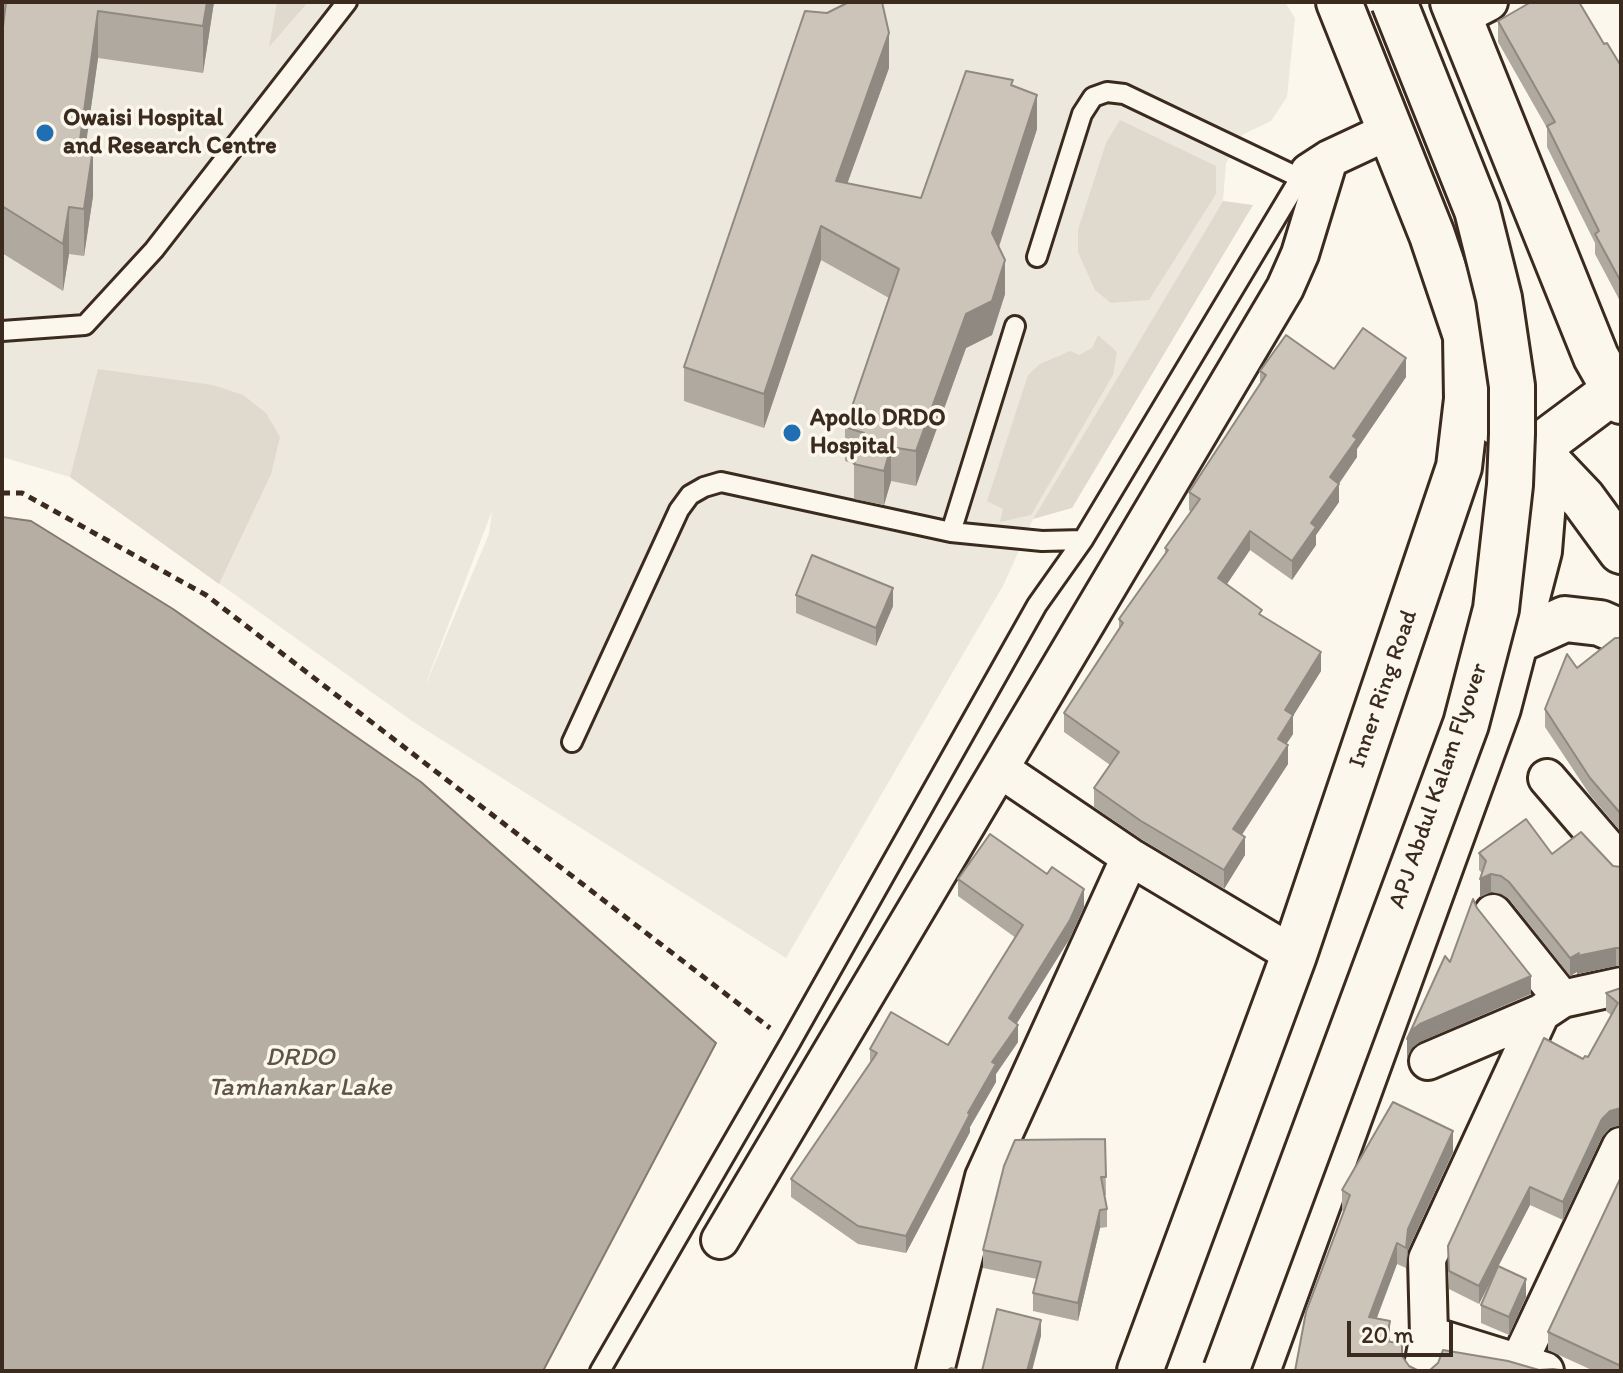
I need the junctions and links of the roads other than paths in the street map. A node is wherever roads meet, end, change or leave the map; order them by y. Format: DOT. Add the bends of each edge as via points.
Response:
graph roads {
  1 [pos="347,2"];
  2 [pos="1339,2"];
  3 [pos="1394,2"];
  4 [pos="1467,7"];
  5 [pos="1389,131"];
  6 [pos="1315,168"];
  7 [pos="1037,257"];
  8 [pos="1015,326"];
  9 [pos="2,331"];
  10 [pos="1611,382"];
  11 [pos="1467,399"];
  12 [pos="1545,459"];
  13 [pos="951,532"];
  14 [pos="1083,540"];
  15 [pos="1621,551"];
  16 [pos="1621,632"];
  17 [pos="1516,641"];
  18 [pos="572,742"];
  19 [pos="1000,769"];
  20 [pos="1547,778"];
  21 [pos="1130,857"];
  22 [pos="1621,864"];
  23 [pos="1493,913"];
  24 [pos="1294,955"];
  25 [pos="1621,986"];
  26 [pos="1552,1006"];
  27 [pos="1428,1061"];
  28 [pos="1621,1146"];
  29 [pos="720,1240"];
  30 [pos="1429,1335"];
  31 [pos="1532,1368"];
  32 [pos="600,1371"];
  33 [pos="935,1371"];
  34 [pos="1140,1371"];
  35 [pos="1226,1371"];
  36 [pos="1257,1371"];
  37 [pos="1422,1371"];
  1 -- 9 [label="lane" via="154,250 85,325"];
  2 -- 5 [label="main road, Inner Ring Road"];
  3 -- 35 [label="main road, APJ Abdul Kalam Flyover, bridge" via="1477,210 1499,298 1512,386 1512,434 1496,609 1466,724"];
  4 -- 10 [label="main road"];
  5 -- 6 [label="street"];
  5 -- 11 [label="main road, Inner Ring Road" via="1462,322"];
  6 -- 7 [label="lane" via="1107,92 1093,97 1082,114"];
  6 -- 14 [label="lane"];
  6 -- 19 [label="street" via="1300,254 1285,288"];
  8 -- 13 [label="lane"];
  10 -- 12 [label="main road" via="1548,440"];
  11 -- 12 [label="main road"];
  11 -- 24 [label="main road, Inner Ring Road" via="1459,467"];
  12 -- 15 [label="main road"];
  12 -- 17 [label="main road" via="1539,551"];
  13 -- 14 [label="lane"];
  13 -- 18 [label="lane" via="721,482 704,487 679,510"];
  14 -- 32 [label="lane" via="1037,605"];
  16 -- 17 [label="main road" via="1600,623 1565,619"];
  17 -- 36 [label="main road" via="1498,708"];
  19 -- 21 [label="street"];
  19 -- 29 [label="street"];
  20 -- 22 [label="street"];
  21 -- 24 [label="street"];
  21 -- 33 [label="street" via="984,1177"];
  23 -- 26 [label="street"];
  24 -- 34 [label="main road, Inner Ring Road"];
  25 -- 26 [label="street"];
  26 -- 27 [label="street"];
  26 -- 30 [label="street" via="1427,1259"];
  28 -- 31 [label="street"];
  30 -- 31 [label="street"];
  30 -- 37 [label="street"];
}
